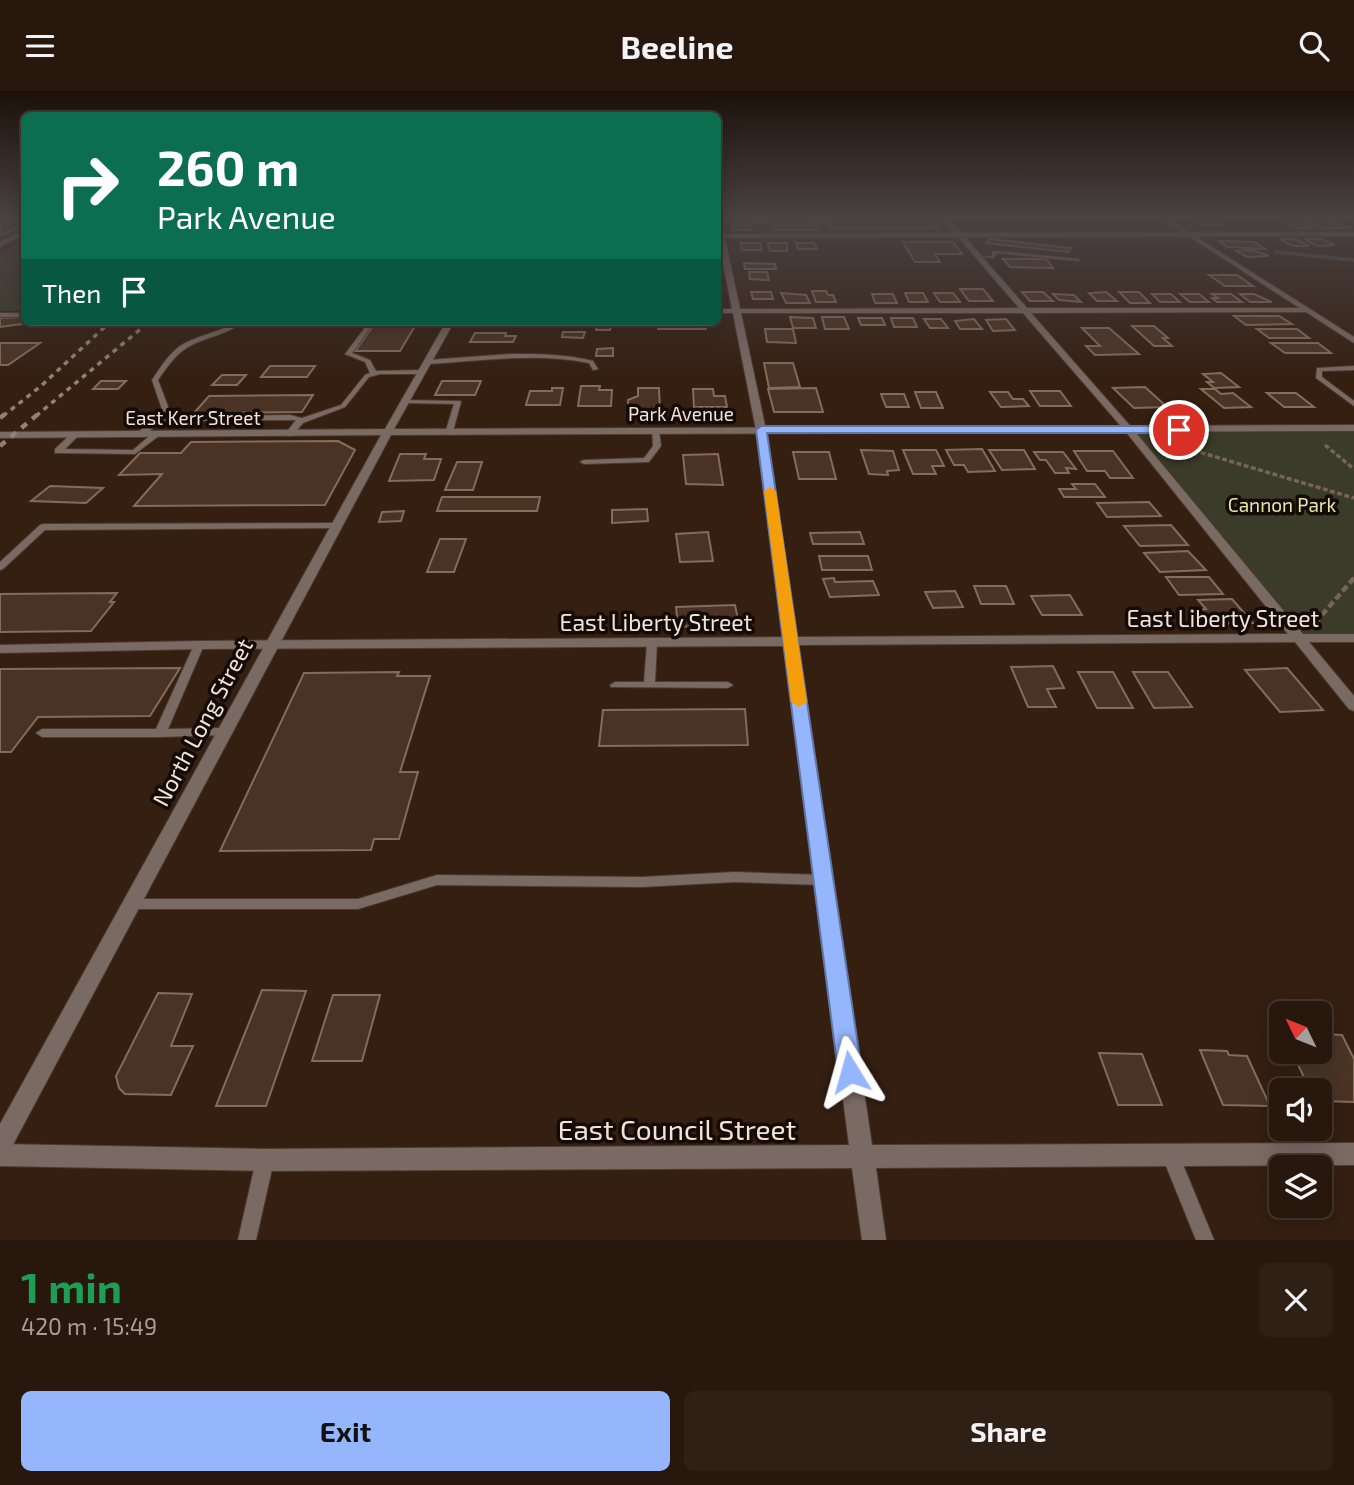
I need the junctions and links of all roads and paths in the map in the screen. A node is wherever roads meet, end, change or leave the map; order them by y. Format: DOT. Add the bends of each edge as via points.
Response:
graph roads {
  1 [pos="729,273"];
  2 [pos="992,273"];
  3 [pos="1248,273"];
  4 [pos="1305,310"];
  5 [pos="721,311"];
  6 [pos="738,311"];
  7 [pos="1024,311"];
  8 [pos="0,315"];
  9 [pos="21,315"];
  10 [pos="235,326"];
  11 [pos="369,326"];
  12 [pos="448,326"];
  13 [pos="1354,341"];
  14 [pos="425,367"];
  15 [pos="1354,368"];
  16 [pos="595,369"];
  17 [pos="373,373"];
  18 [pos="405,401"];
  19 [pos="1354,404"];
  20 [pos="169,419"];
  21 [pos="300,421"];
  22 [pos="1305,428"];
  23 [pos="1354,428"];
  24 [pos="655,430"];
  25 [pos="761,430"];
  26 [pos="1129,430"];
  27 [pos="386,433"];
  28 [pos="449,433"];
  29 [pos="289,434"];
  30 [pos="0,435"];
  31 [pos="75,435"];
  32 [pos="140,435"];
  33 [pos="156,435"];
  34 [pos="1168,442"];
  35 [pos="584,462"];
  36 [pos="1354,469"];
  37 [pos="1354,498"];
  38 [pos="335,526"];
  39 [pos="0,567"];
  40 [pos="1354,577"];
  41 [pos="1312,626"];
  42 [pos="1354,638"];
  43 [pos="1299,639"];
  44 [pos="791,642"];
  45 [pos="652,643"];
  46 [pos="199,645"];
  47 [pos="269,646"];
  48 [pos="0,649"];
  49 [pos="615,685"];
  50 [pos="649,685"];
  51 [pos="729,685"];
  52 [pos="1354,706"];
  53 [pos="42,733"];
  54 [pos="160,733"];
  55 [pos="222,733"];
  56 [pos="824,880"];
  57 [pos="134,904"];
  58 [pos="0,1146"];
  59 [pos="1354,1154"];
  60 [pos="0,1155"];
  61 [pos="1171,1156"];
  62 [pos="862,1157"];
  63 [pos="265,1160"];
  64 [pos="247,1240"];
  65 [pos="874,1240"];
  66 [pos="1205,1240"];
  1 -- 6 [label="street"];
  2 -- 7 [label="street"];
  3 -- 4 [label="street"];
  4 -- 7 [label="street"];
  4 -- 13 [label="street"];
  5 -- 6 [label="street"];
  6 -- 7 [label="street"];
  6 -- 25 [label="street"];
  7 -- 26 [label="street"];
  8 -- 9 [label="street"];
  10 -- 20 [label="lane" via="189,344 171,357 155,380"];
  11 -- 17 [label="lane" via="348,354 368,361"];
  12 -- 14 [label="street, North Long Street"];
  14 -- 16 [label="lane" via="555,357 591,362"];
  14 -- 17 [label="lane"];
  14 -- 18 [label="street, North Long Street"];
  15 -- 19 [label="lane" via="1319,369 1319,378"];
  17 -- 21 [label="lane" via="344,406"];
  18 -- 27 [label="street, North Long Street"];
  18 -- 28 [label="lane" via="458,402"];
  20 -- 21 [label="lane" via="290,417"];
  20 -- 32 [label="lane" via="157,421"];
  21 -- 29 [label="lane"];
  22 -- 23 [label="street, Park Avenue"];
  22 -- 26 [label="street, Park Avenue"];
  22 -- 36 [label="path"];
  24 -- 25 [label="street, Park Avenue"];
  24 -- 28 [label="street, Park Avenue"];
  24 -- 35 [label="lane" via="657,446 646,460"];
  25 -- 26 [label="street, Park Avenue"];
  25 -- 44 [label="street"];
  26 -- 43 [label="street"];
  27 -- 28 [label="street, Park Avenue"];
  27 -- 29 [label="street, East Kerr Street"];
  27 -- 38 [label="street, North Long Street"];
  29 -- 33 [label="street, East Kerr Street"];
  30 -- 31 [label="street, East Kerr Street"];
  31 -- 32 [label="street, East Kerr Street"];
  31 -- 33 [label="lane" via="58,451 135,452"];
  32 -- 33 [label="street, East Kerr Street"];
  34 -- 37 [label="path"];
  38 -- 39 [label="lane" via="43,527"];
  38 -- 47 [label="street, North Long Street"];
  40 -- 41 [label="path"];
  42 -- 43 [label="street, East Liberty Street"];
  43 -- 44 [label="street, East Liberty Street"];
  43 -- 52 [label="street"];
  44 -- 45 [label="street, East Liberty Street"];
  44 -- 56 [label="street"];
  45 -- 47 [label="street, East Liberty Street"];
  45 -- 50 [label="lane"];
  46 -- 47 [label="street, East Liberty Street"];
  46 -- 48 [label="street, East Liberty Street"];
  46 -- 54 [label="lane"];
  47 -- 55 [label="street, North Long Street"];
  49 -- 50 [label="lane"];
  50 -- 51 [label="lane"];
  53 -- 54 [label="lane"];
  54 -- 55 [label="lane"];
  55 -- 57 [label="street, North Long Street"];
  56 -- 57 [label="lane" via="437,880 358,904"];
  56 -- 62 [label="street"];
  57 -- 58 [label="street, North Long Street"];
  59 -- 61 [label="street, East Council Street"];
  60 -- 63 [label="street, East Council Street"];
  61 -- 62 [label="street, East Council Street"];
  61 -- 66 [label="lane"];
  62 -- 63 [label="street, East Council Street"];
  62 -- 65 [label="street"];
  63 -- 64 [label="lane"];
}
